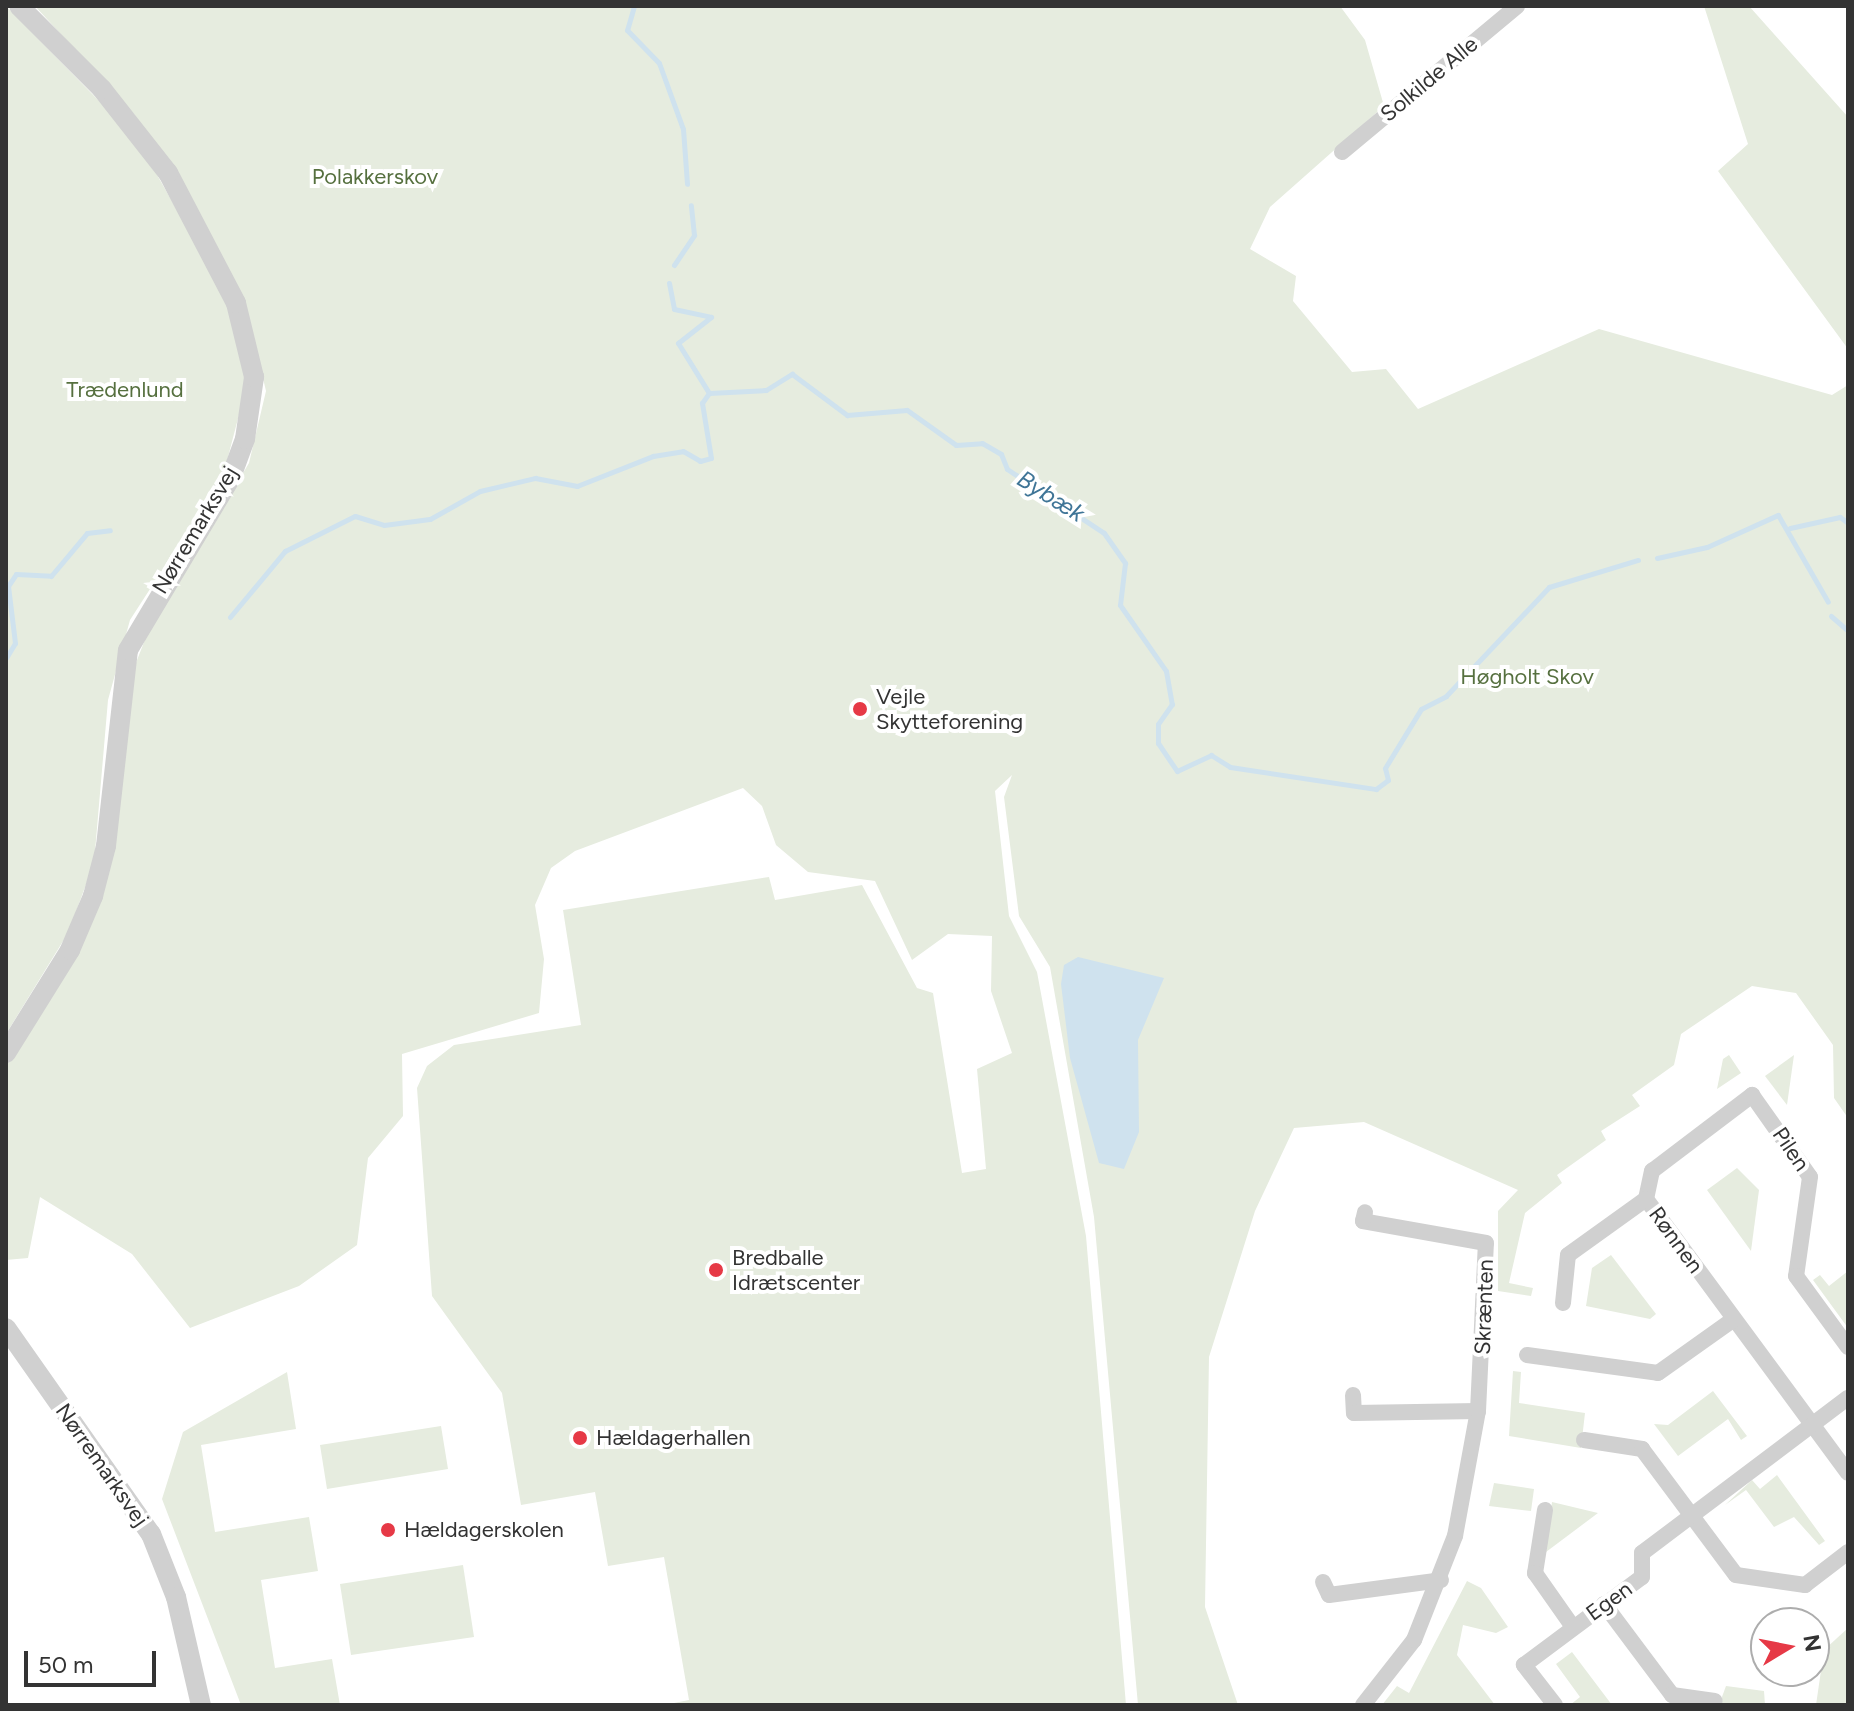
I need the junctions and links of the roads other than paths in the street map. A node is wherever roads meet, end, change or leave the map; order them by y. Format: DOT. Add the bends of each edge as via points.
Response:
graph roads {
  1 [pos="19,6"];
  2 [pos="1517,6"];
  3 [pos="1342,152"];
  4 [pos="6,1053"];
  5 [pos="1646,1199"];
  6 [pos="1365,1212"];
  7 [pos="1563,1303"];
  8 [pos="1734,1319"];
  9 [pos="6,1328"];
  10 [pos="1848,1347"];
  11 [pos="1527,1355"];
  12 [pos="1353,1395"];
  13 [pos="1848,1398"];
  14 [pos="1478,1411"];
  15 [pos="1813,1425"];
  16 [pos="1584,1440"];
  17 [pos="1848,1473"];
  18 [pos="1545,1510"];
  19 [pos="1690,1515"];
  20 [pos="1848,1552"];
  21 [pos="1441,1580"];
  22 [pos="1323,1582"];
  23 [pos="1604,1604"];
  24 [pos="1573,1627"];
  25 [pos="1715,1701"];
  26 [pos="201,1705"];
  27 [pos="1363,1705"];
  28 [pos="1555,1705"];
  1 -- 4 [label="street, Nørremarksvej" via="102,89 168,173 236,303 254,377 245,439 231,477 128,650 106,846 93,896 70,950"];
  2 -- 3 [label="street, Solkilde Alle"];
  5 -- 7 [label="street, Rønnen" via="1568,1255"];
  5 -- 8 [label="street, Rønnen"];
  5 -- 10 [label="street, Pilen" via="1652,1171 1752,1095 1810,1177 1796,1276"];
  6 -- 14 [label="street, Skrænten" via="1363,1221 1486,1243"];
  8 -- 11 [label="street" via="1658,1373"];
  8 -- 15 [label="street, Rønnen"];
  9 -- 26 [label="street, Nørremarksvej" via="151,1534 176,1597"];
  12 -- 14 [label="street" via="1354,1413"];
  13 -- 15 [label="street, Egen"];
  14 -- 21 [label="street, Skrænten"];
  15 -- 17 [label="street, Rønnen"];
  15 -- 19 [label="street, Egen"];
  16 -- 19 [label="street" via="1642,1449"];
  18 -- 24 [label="street, Egen" via="1535,1573"];
  19 -- 20 [label="street" via="1736,1575 1805,1585"];
  19 -- 23 [label="street, Egen" via="1642,1553 1642,1577"];
  21 -- 22 [label="street" via="1329,1595"];
  21 -- 27 [label="street, Skrænten" via="1414,1640"];
  23 -- 24 [label="street, Egen"];
  23 -- 25 [label="street" via="1672,1695"];
  24 -- 28 [label="street" via="1524,1665"];
}
